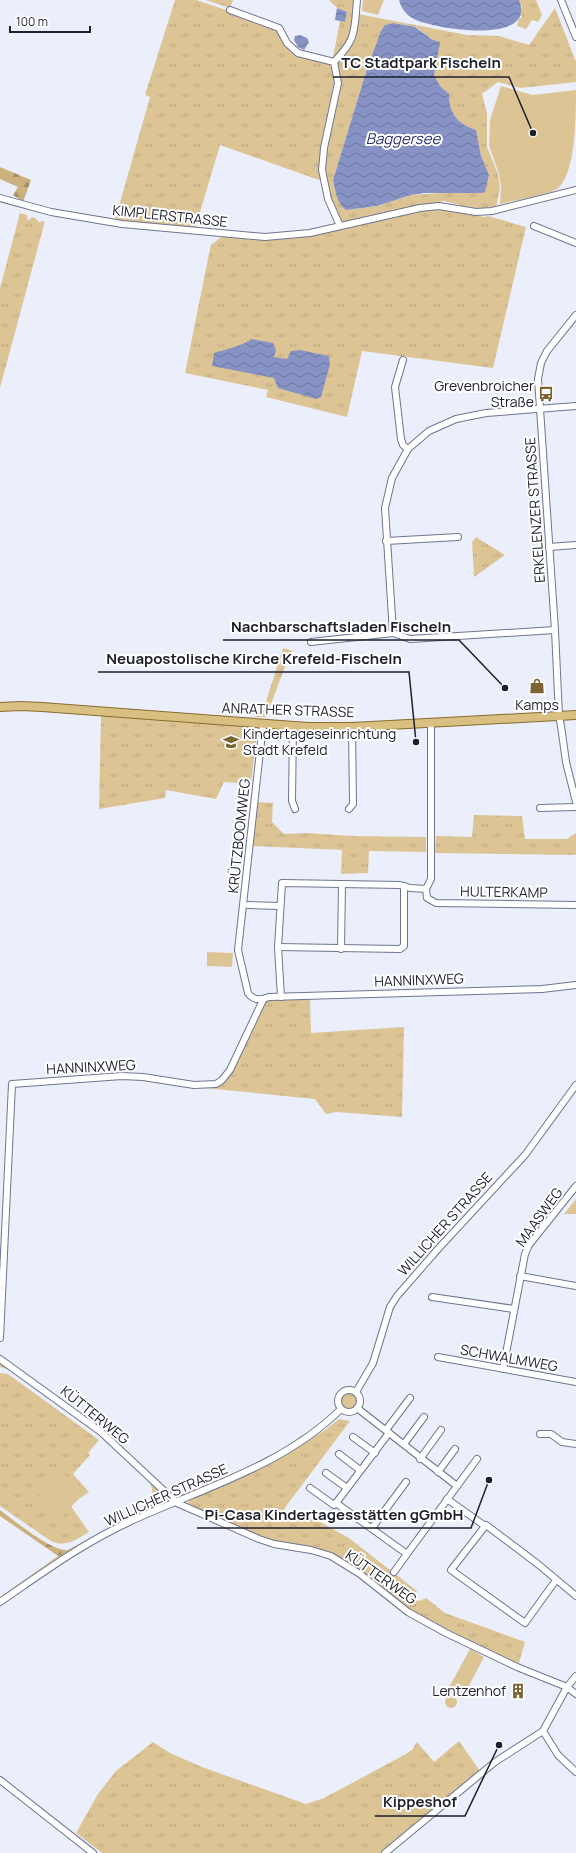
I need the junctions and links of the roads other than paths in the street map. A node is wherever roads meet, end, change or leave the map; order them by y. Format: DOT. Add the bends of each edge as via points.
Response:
graph roads {
  1 [pos="357,0"];
  2 [pos="561,0"];
  3 [pos="230,10"];
  4 [pos="576,37"];
  5 [pos="334,62"];
  6 [pos="576,190"];
  7 [pos="0,198"];
  8 [pos="340,226"];
  9 [pos="534,226"];
  10 [pos="576,243"];
  11 [pos="576,315"];
  12 [pos="403,360"];
  13 [pos="576,406"];
  14 [pos="540,408"];
  15 [pos="408,449"];
  16 [pos="458,537"];
  17 [pos="386,540"];
  18 [pos="576,545"];
  19 [pos="549,547"];
  20 [pos="555,630"];
  21 [pos="393,633"];
  22 [pos="311,642"];
  23 [pos="0,707"];
  24 [pos="576,715"];
  25 [pos="559,716"];
  26 [pos="431,722"];
  27 [pos="263,724"];
  28 [pos="293,726"];
  29 [pos="352,727"];
  30 [pos="573,783"];
  31 [pos="576,802"];
  32 [pos="576,807"];
  33 [pos="540,808"];
  34 [pos="295,809"];
  35 [pos="348,810"];
  36 [pos="342,885"];
  37 [pos="404,886"];
  38 [pos="426,889"];
  39 [pos="248,905"];
  40 [pos="576,905"];
  41 [pos="280,906"];
  42 [pos="278,947"];
  43 [pos="341,949"];
  44 [pos="576,985"];
  45 [pos="281,996"];
  46 [pos="263,1000"];
  47 [pos="576,1085"];
  48 [pos="576,1186"];
  49 [pos="520,1276"];
  50 [pos="576,1286"];
  51 [pos="432,1297"];
  52 [pos="514,1309"];
  53 [pos="0,1338"];
  54 [pos="438,1357"];
  55 [pos="0,1359"];
  56 [pos="503,1369"];
  57 [pos="576,1382"];
  58 [pos="356,1392"];
  59 [pos="410,1398"];
  60 [pos="357,1408"];
  61 [pos="341,1410"];
  62 [pos="424,1417"];
  63 [pos="441,1430"];
  64 [pos="388,1432"];
  65 [pos="540,1434"];
  66 [pos="353,1437"];
  67 [pos="404,1444"];
  68 [pos="576,1444"];
  69 [pos="455,1449"];
  70 [pos="375,1452"];
  71 [pos="339,1454"];
  72 [pos="420,1459"];
  73 [pos="477,1459"];
  74 [pos="360,1470"];
  75 [pos="438,1472"];
  76 [pos="326,1473"];
  77 [pos="406,1482"];
  78 [pos="457,1486"];
  79 [pos="310,1488"];
  80 [pos="347,1488"];
  81 [pos="448,1499"];
  82 [pos="177,1502"];
  83 [pos="336,1503"];
  84 [pos="486,1526"];
  85 [pos="372,1528"];
  86 [pos="407,1554"];
  87 [pos="394,1572"];
  88 [pos="556,1580"];
  89 [pos="576,1596"];
  90 [pos="0,1602"];
  91 [pos="576,1676"];
  92 [pos="567,1687"];
  93 [pos="576,1694"];
  94 [pos="543,1731"];
  95 [pos="576,1772"];
  96 [pos="0,1780"];
  97 [pos="93,1853"];
  98 [pos="386,1853"];
  1 -- 5 [label="street" via="351,42"];
  2 -- 4 [label="street"];
  3 -- 5 [label="street" via="279,28 287,43 298,53"];
  5 -- 8 [label="street" via="338,83 324,148 322,170 328,200"];
  6 -- 8 [label="street, KIMPLERSTRASSE" via="492,211 476,212 439,206"];
  7 -- 8 [label="street, KIMPLERSTRASSE" via="51,212 122,224 202,232 281,237"];
  9 -- 10 [label="street"];
  11 -- 14 [label="street, ERKELENZER STRASSE" via="547,351 541,363 538,379"];
  12 -- 15 [label="street" via="395,387 401,439"];
  13 -- 14 [label="street"];
  14 -- 15 [label="street" via="486,413 456,419 429,431"];
  14 -- 19 [label="street, ERKELENZER STRASSE"];
  15 -- 17 [label="street" via="389,487 385,508"];
  16 -- 17 [label="street"];
  17 -- 21 [label="street"];
  18 -- 19 [label="street"];
  19 -- 20 [label="street, ERKELENZER STRASSE"];
  20 -- 21 [label="street" via="410,639"];
  20 -- 25 [label="street, ERKELENZER STRASSE"];
  21 -- 22 [label="street"];
  23 -- 27 [label="main road, ANRATHER STRASSE" via="42,707"];
  24 -- 25 [label="main road, ANRATHER STRASSE"];
  25 -- 26 [label="main road, ANRATHER STRASSE"];
  25 -- 30 [label="street, ERKELENZER STRASSE"];
  26 -- 29 [label="main road, ANRATHER STRASSE"];
  26 -- 38 [label="street" via="430,879"];
  27 -- 28 [label="main road, ANRATHER STRASSE"];
  27 -- 46 [label="street, KRÜTZBOOMWEG" via="238,950 248,993 256,999"];
  28 -- 29 [label="main road, ANRATHER STRASSE"];
  28 -- 34 [label="street" via="292,801"];
  29 -- 35 [label="street" via="352,804"];
  30 -- 31 [label="street, ERKELENZER STRASSE"];
  32 -- 33 [label="street"];
  36 -- 37 [label="street"];
  36 -- 41 [label="street" via="282,883"];
  36 -- 43 [label="street"];
  37 -- 38 [label="street"];
  37 -- 43 [label="street" via="403,948"];
  38 -- 40 [label="street, HULTERKAMP" via="428,898 440,903"];
  39 -- 41 [label="street"];
  41 -- 42 [label="street"];
  42 -- 43 [label="street"];
  42 -- 45 [label="street"];
  44 -- 45 [label="street, HANNINXWEG" via="542,989"];
  45 -- 46 [label="street, HANNINXWEG"];
  46 -- 53 [label="street, HANNINXWEG" via="230,1070 216,1084 194,1085 122,1076 12,1084"];
  47 -- 58 [label="street, WILLICHER STRASSE" via="525,1155 397,1296 390,1307 373,1363"];
  48 -- 49 [label="street, MAASWEG" via="529,1245"];
  49 -- 50 [label="street"];
  49 -- 52 [label="street, MAASWEG"];
  51 -- 52 [label="street"];
  52 -- 56 [label="street, MAASWEG"];
  54 -- 56 [label="street, SCHWALMWEG"];
  55 -- 82 [label="street, KÜTTERWEG" via="101,1432"];
  56 -- 57 [label="street, SCHWALMWEG"];
  58 -- 60 [label="street" via="360,1400"];
  58 -- 61 [label="street" via="349,1390 339,1395 337,1402"];
  59 -- 64 [label="street"];
  60 -- 61 [label="street" via="350,1413"];
  60 -- 64 [label="street"];
  61 -- 82 [label="street, WILLICHER STRASSE" via="314,1433 273,1459"];
  62 -- 67 [label="street"];
  63 -- 72 [label="street"];
  64 -- 67 [label="street"];
  64 -- 70 [label="street"];
  65 -- 68 [label="street" via="551,1434 562,1442"];
  66 -- 70 [label="street"];
  67 -- 72 [label="street"];
  69 -- 75 [label="street"];
  70 -- 74 [label="street"];
  71 -- 74 [label="street"];
  72 -- 75 [label="street"];
  73 -- 78 [label="street"];
  74 -- 80 [label="street"];
  75 -- 78 [label="street"];
  76 -- 80 [label="street"];
  77 -- 85 [label="street"];
  78 -- 81 [label="street"];
  79 -- 83 [label="street" via="334,1505"];
  80 -- 83 [label="street"];
  81 -- 84 [label="street"];
  81 -- 86 [label="street"];
  82 -- 90 [label="street, WILLICHER STRASSE" via="111,1531"];
  82 -- 92 [label="street, KÜTTERWEG" via="259,1540 331,1556 360,1574 408,1612 517,1667"];
  83 -- 85 [label="street"];
  84 -- 88 [label="street"];
  84 -- 88 [label="street" via="451,1570 525,1623"];
  85 -- 86 [label="street"];
  86 -- 87 [label="street"];
  88 -- 89 [label="street"];
  91 -- 92 [label="street"];
  92 -- 93 [label="street, KÜTTERWEG"];
  92 -- 94 [label="street"];
  94 -- 95 [label="street" via="558,1755"];
  94 -- 98 [label="street" via="495,1762"];
  96 -- 97 [label="street"];
}
